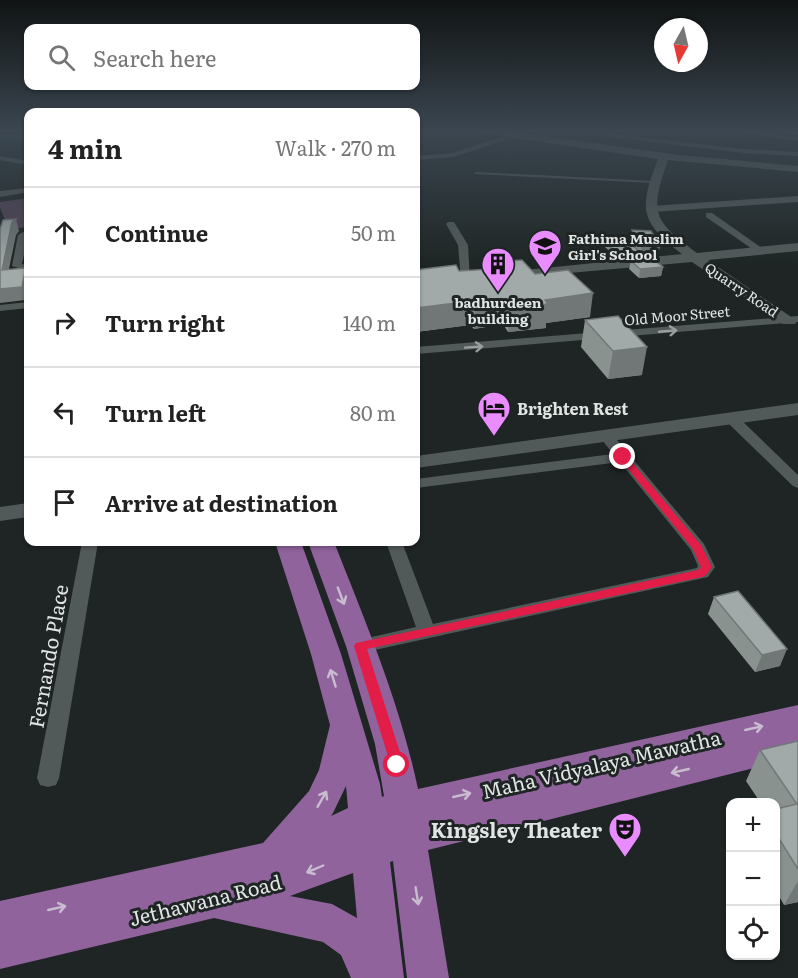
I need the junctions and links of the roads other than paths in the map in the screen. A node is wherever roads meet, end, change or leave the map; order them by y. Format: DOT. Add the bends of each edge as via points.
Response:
graph roads {
  1 [pos="528,176"];
  2 [pos="656,176"];
  3 [pos="654,182"];
  4 [pos="24,191"];
  5 [pos="0,194"];
  6 [pos="798,199"];
  7 [pos="652,209"];
  8 [pos="709,215"];
  9 [pos="451,224"];
  10 [pos="23,235"];
  11 [pos="798,247"];
  12 [pos="761,251"];
  13 [pos="696,257"];
  14 [pos="24,267"];
  15 [pos="461,280"];
  16 [pos="24,305"];
  17 [pos="0,308"];
  18 [pos="795,322"];
  19 [pos="420,351"];
  20 [pos="798,410"];
  21 [pos="732,419"];
  22 [pos="606,436"];
  23 [pos="623,457"];
  24 [pos="420,461"];
  25 [pos="420,483"];
  26 [pos="798,483"];
  27 [pos="24,511"];
  28 [pos="0,514"];
  29 [pos="89,546"];
  30 [pos="289,546"];
  31 [pos="322,546"];
  32 [pos="395,546"];
  33 [pos="427,632"];
  34 [pos="360,646"];
  35 [pos="798,717"];
  36 [pos="347,723"];
  37 [pos="798,743"];
  38 [pos="48,778"];
  39 [pos="406,823"];
  40 [pos="369,833"];
  41 [pos="271,859"];
  42 [pos="211,900"];
  43 [pos="0,921"];
  44 [pos="0,949"];
  45 [pos="373,978"];
  46 [pos="384,978"];
  47 [pos="428,978"];
  1 -- 3 [label="lane"];
  2 -- 3 [label="street"];
  3 -- 7 [label="street"];
  4 -- 5 [label="street"];
  6 -- 7 [label="street"];
  7 -- 13 [label="street, Quarry Road" via="658,229"];
  8 -- 12 [label="street"];
  9 -- 15 [label="street" via="463,245"];
  10 -- 14 [label="street" via="17,266"];
  11 -- 12 [label="street"];
  12 -- 13 [label="street"];
  13 -- 15 [label="street"];
  13 -- 18 [label="street, Quarry Road"];
  16 -- 17 [label="street"];
  19 -- 18 [label="street, Old Moor Street, one-way"];
  20 -- 21 [label="street"];
  21 -- 22 [label="street"];
  21 -- 26 [label="street"];
  22 -- 23 [label="street"];
  22 -- 24 [label="street"];
  23 -- 25 [label="street"];
  23 -- 33 [label="street" via="698,548 706,567 702,573"];
  27 -- 28 [label="street"];
  29 -- 38 [label="street, Fernando Place"];
  36 -- 30 [label="main road, one-way"];
  31 -- 34 [label="main road, one-way"];
  32 -- 33 [label="street"];
  33 -- 34 [label="street"];
  34 -- 39 [label="main road" via="392,744"];
  39 -- 35 [label="main road, Maha Vidyalaya Mawatha, one-way"];
  36 -- 40 [label="main road" via="363,784"];
  41 -- 36 [label="main road, one-way" via="321,802 336,771"];
  37 -- 39 [label="main road, Maha Vidyalaya Mawatha, one-way" via="462,823"];
  39 -- 40 [label="main road, Jethawana Road"];
  39 -- 47 [label="main road, one-way"];
  40 -- 41 [label="main road, Jethawana Road" via="328,836"];
  40 -- 42 [label="main road, Jethawana Road, one-way" via="263,887"];
  40 -- 46 [label="main road"];
  43 -- 41 [label="main road, Jethawana Road, one-way"];
  42 -- 44 [label="main road, Jethawana Road"];
  42 -- 45 [label="main road" via="332,924 355,941"];
}
